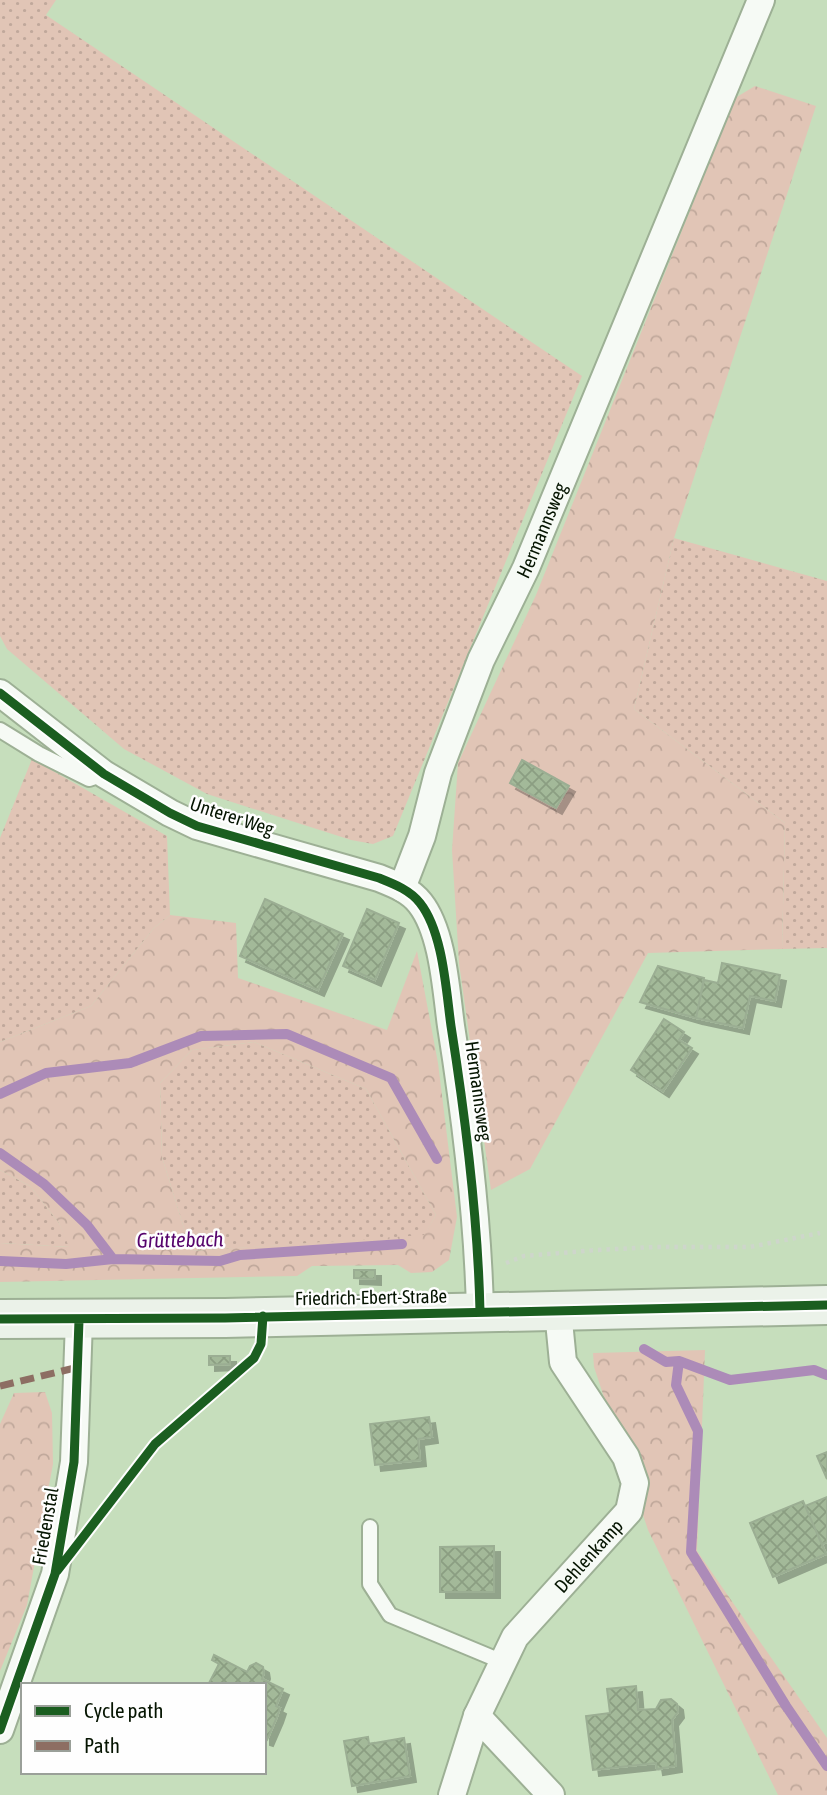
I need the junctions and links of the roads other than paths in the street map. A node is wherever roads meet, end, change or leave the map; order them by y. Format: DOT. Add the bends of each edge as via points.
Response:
graph roads {
  1 [pos="761,0"];
  2 [pos="0,693"];
  3 [pos="0,730"];
  4 [pos="104,774"];
  5 [pos="402,888"];
  6 [pos="480,1294"];
  7 [pos="827,1305"];
  8 [pos="558,1311"];
  9 [pos="0,1319"];
  10 [pos="79,1320"];
  11 [pos="370,1527"];
  12 [pos="503,1662"];
  13 [pos="477,1716"];
  14 [pos="0,1730"];
  15 [pos="452,1795"];
  16 [pos="551,1795"];
  1 -- 5 [label="street, Hermannsweg" via="526,568 481,660 438,773 422,836"];
  2 -- 4 [label="street, Unterer Weg"];
  3 -- 4 [label="lane" via="89,779"];
  4 -- 5 [label="street, Unterer Weg" via="197,826"];
  5 -- 6 [label="street, Hermannsweg" via="420,903 433,927 443,974 468,1137"];
  6 -- 8 [label="main road, Friedrich-Ebert-Straße"];
  6 -- 10 [label="main road, Friedrich-Ebert-Straße"];
  7 -- 8 [label="main road, Friedrich-Ebert-Straße"];
  8 -- 12 [label="street, Dehlenkamp" via="563,1362 626,1457 635,1483 629,1511 515,1637"];
  9 -- 10 [label="main road, Friedrich-Ebert-Straße"];
  10 -- 14 [label="street, Friedenstal" via="74,1462 55,1574"];
  11 -- 12 [label="lane" via="370,1584 390,1615"];
  12 -- 13 [label="street, Dehlenkamp"];
  13 -- 15 [label="street, Dehlenkamp"];
  13 -- 16 [label="street"];
}
